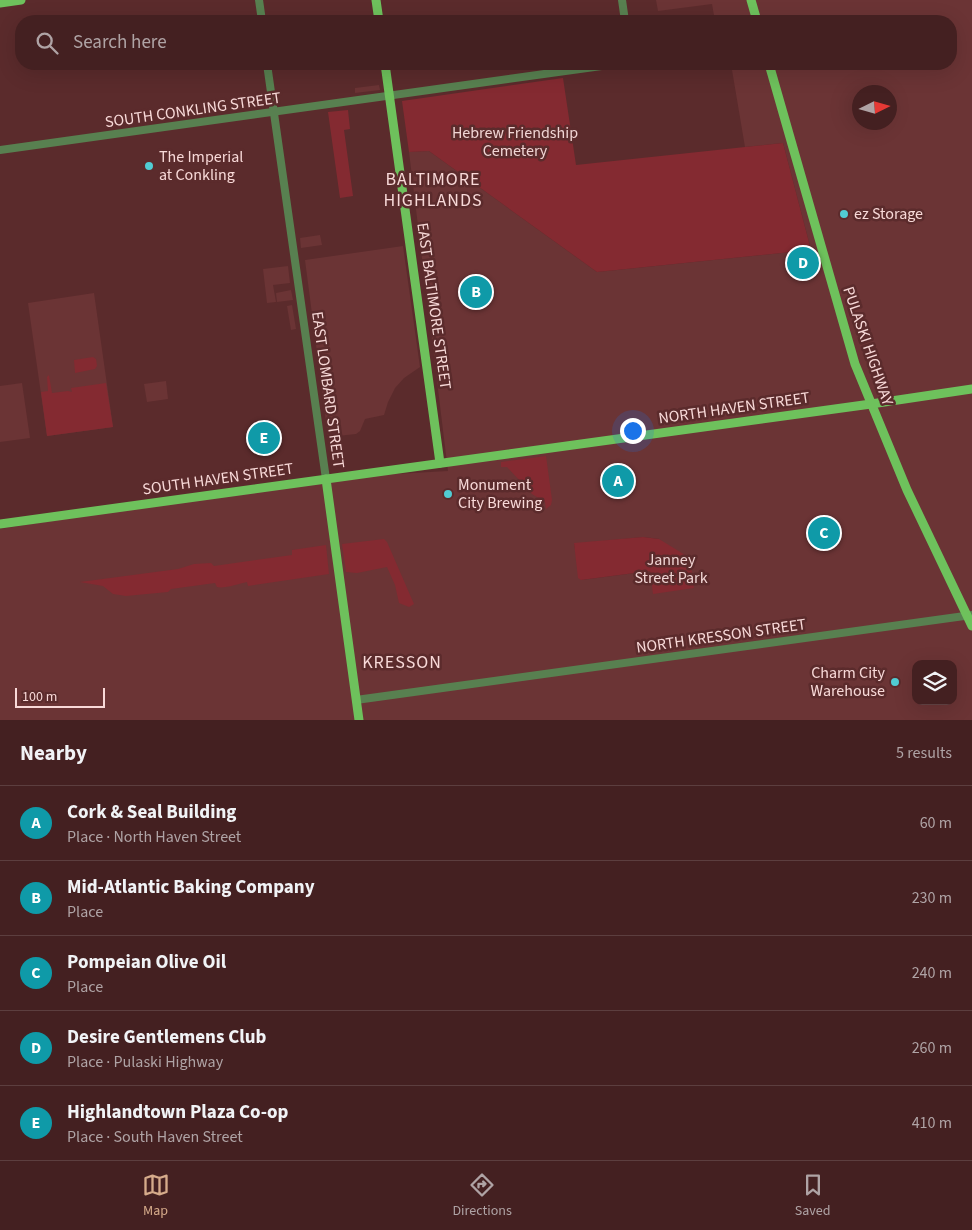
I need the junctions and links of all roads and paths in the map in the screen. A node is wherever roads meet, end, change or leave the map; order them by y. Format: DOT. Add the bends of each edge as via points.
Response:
graph roads {
  1 [pos="21,0"];
  2 [pos="259,0"];
  3 [pos="376,0"];
  4 [pos="622,0"];
  5 [pos="751,0"];
  6 [pos="0,3"];
  7 [pos="261,15"];
  8 [pos="378,15"];
  9 [pos="624,15"];
  10 [pos="755,15"];
  11 [pos="268,70"];
  12 [pos="386,70"];
  13 [pos="574,70"];
  14 [pos="771,70"];
  15 [pos="390,96"];
  16 [pos="274,112"];
  17 [pos="0,150"];
  18 [pos="972,389"];
  19 [pos="871,404"];
  20 [pos="440,463"];
  21 [pos="326,479"];
  22 [pos="0,524"];
  23 [pos="969,615"];
  24 [pos="972,626"];
  25 [pos="356,700"];
  26 [pos="359,720"];
  1 -- 6 [label="main road"];
  2 -- 7 [label="street"];
  3 -- 8 [label="main road"];
  4 -- 9 [label="street"];
  5 -- 10 [label="main road"];
  11 -- 16 [label="street, EAST LOMBARD STREET"];
  12 -- 15 [label="main road, EAST BALTIMORE STREET"];
  13 -- 15 [label="street, SOUTH CONKLING STREET"];
  14 -- 19 [label="main road, PULASKI HIGHWAY" via="853,359"];
  15 -- 16 [label="street, SOUTH CONKLING STREET"];
  15 -- 20 [label="main road, EAST BALTIMORE STREET"];
  16 -- 17 [label="street, SOUTH CONKLING STREET"];
  16 -- 21 [label="street, EAST LOMBARD STREET"];
  18 -- 19 [label="main road, NORTH HAVEN STREET"];
  19 -- 20 [label="main road, NORTH HAVEN STREET"];
  19 -- 23 [label="main road, PULASKI HIGHWAY" via="907,490"];
  20 -- 21 [label="main road, SOUTH HAVEN STREET"];
  21 -- 22 [label="main road, SOUTH HAVEN STREET"];
  21 -- 25 [label="main road, EAST LOMBARD STREET"];
  23 -- 24 [label="main road, PULASKI HIGHWAY"];
  23 -- 25 [label="street, NORTH KRESSON STREET"];
  25 -- 26 [label="main road, EAST LOMBARD STREET"];
}
